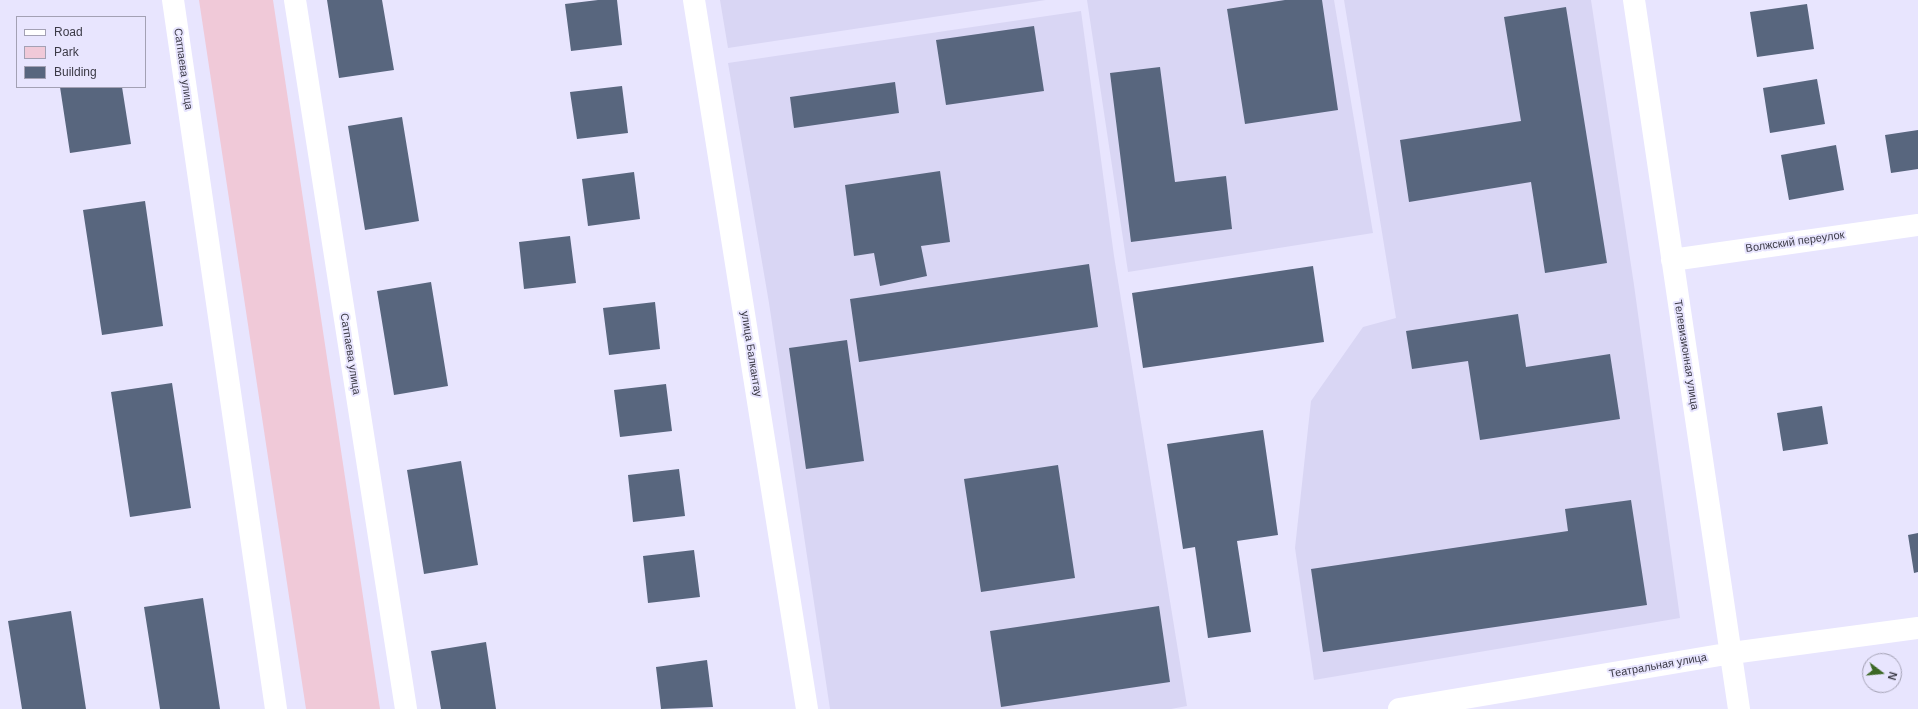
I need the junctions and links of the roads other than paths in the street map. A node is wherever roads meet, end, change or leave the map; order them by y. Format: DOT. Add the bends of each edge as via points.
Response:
graph roads {
  1 [pos="173,0"];
  2 [pos="295,0"];
  3 [pos="694,0"];
  4 [pos="1634,0"];
  5 [pos="1918,225"];
  6 [pos="1672,260"];
  7 [pos="1918,628"];
  8 [pos="1732,653"];
  9 [pos="276,709"];
  10 [pos="406,709"];
  11 [pos="807,709"];
  12 [pos="1399,709"];
  13 [pos="1738,709"];
  1 -- 9 [label="street, Сатпаева улица"];
  2 -- 10 [label="street, Сатпаева улица"];
  3 -- 11 [label="street, улица Балкантау"];
  4 -- 6 [label="street, Телевизионная улица"];
  5 -- 6 [label="street, Волжский переулок"];
  6 -- 8 [label="street, Телевизионная улица"];
  7 -- 8 [label="street, Театральная улица"];
  8 -- 12 [label="street, Театральная улица"];
  8 -- 13 [label="street, Телевизионная улица"];
}
